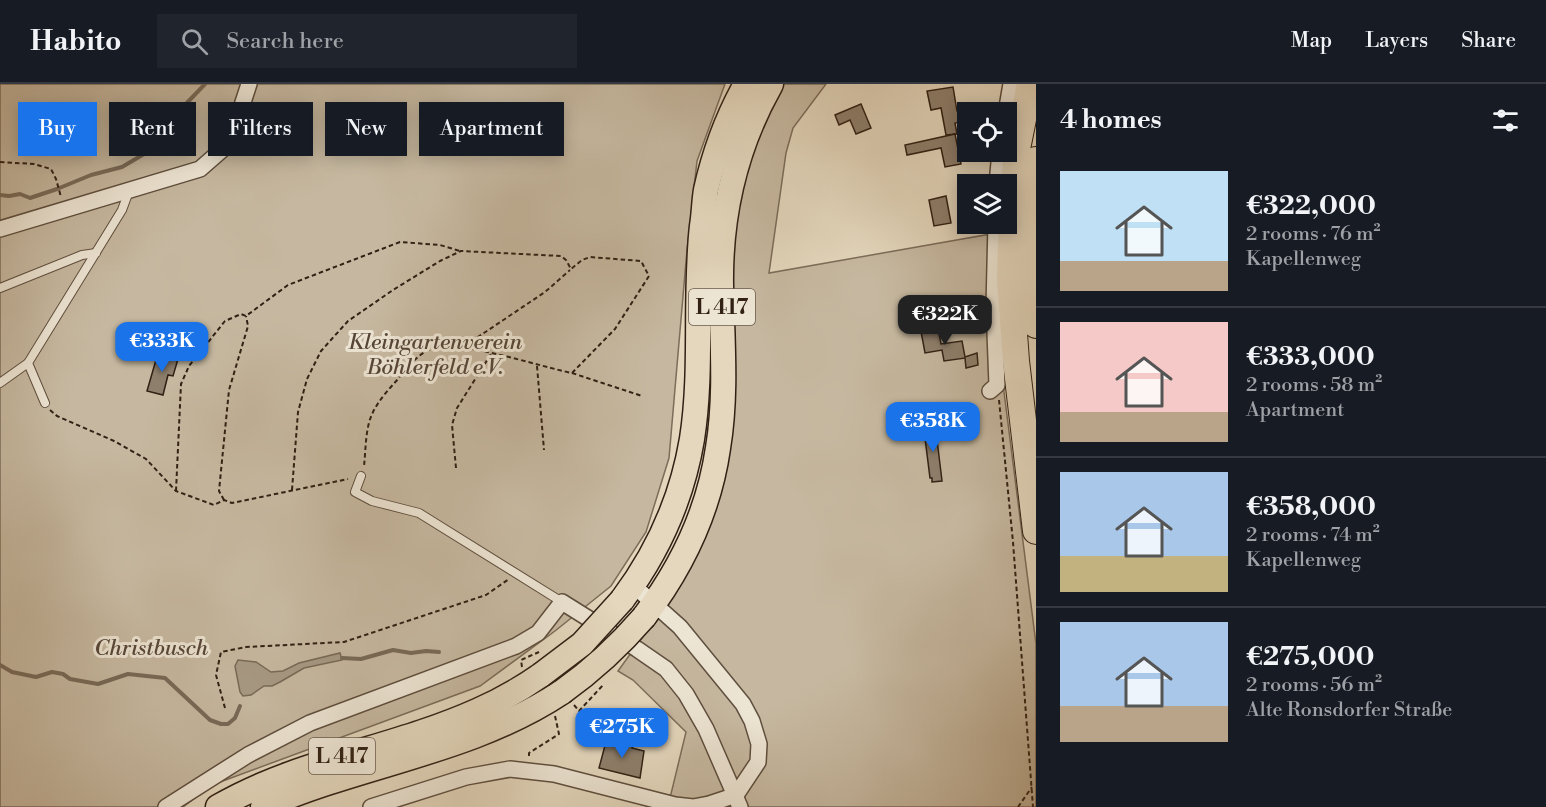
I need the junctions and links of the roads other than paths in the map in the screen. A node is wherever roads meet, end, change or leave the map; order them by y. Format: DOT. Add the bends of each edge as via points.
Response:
graph roads {
  1 [pos="249,84"];
  2 [pos="746,84"];
  3 [pos="771,84"];
  4 [pos="1011,84"];
  5 [pos="1030,84"];
  6 [pos="1008,102"];
  7 [pos="1036,160"];
  8 [pos="129,191"];
  9 [pos="0,229"];
  10 [pos="996,234"];
  11 [pos="96,253"];
  12 [pos="0,288"];
  13 [pos="1036,325"];
  14 [pos="28,363"];
  15 [pos="0,383"];
  16 [pos="990,391"];
  17 [pos="45,403"];
  18 [pos="361,476"];
  19 [pos="1036,531"];
  20 [pos="627,592"];
  21 [pos="562,602"];
  22 [pos="649,611"];
  23 [pos="738,801"];
  24 [pos="166,807"];
  25 [pos="219,807"];
  26 [pos="263,807"];
  27 [pos="371,807"];
  1 -- 8 [label="street" via="232,136 213,158 200,169"];
  2 -- 20 [label="main road, L 417" via="722,137 706,191 700,246 695,404 686,468 663,536"];
  3 -- 22 [label="main road, L 417" via="748,128 726,206 721,264 722,417 713,477 691,540"];
  4 -- 6 [label="street"];
  5 -- 19 [label="highway" via="1017,149 1010,279"];
  7 -- 13 [label="highway" via="1032,270"];
  8 -- 9 [label="street"];
  8 -- 11 [label="lane"];
  10 -- 16 [label="street" via="997,385"];
  11 -- 12 [label="lane"];
  11 -- 14 [label="lane"];
  14 -- 15 [label="lane"];
  14 -- 17 [label="lane"];
  18 -- 21 [label="lane" via="355,492 372,501 418,513"];
  20 -- 22 [label="street"];
  20 -- 25 [label="main road, L 417, bridge" via="582,644 532,671 519,690 477,711 284,775"];
  21 -- 23 [label="street" via="666,669 706,729"];
  21 -- 24 [label="street" via="537,633 516,646 310,723 249,754"];
  22 -- 23 [label="street" via="680,627 743,704 752,721 759,744 758,762"];
  22 -- 26 [label="main road, L 417, bridge" via="621,644 586,675 535,709 474,737 336,779"];
  23 -- 27 [label="street" via="693,807 675,805 554,774 510,769 466,777"];
}
